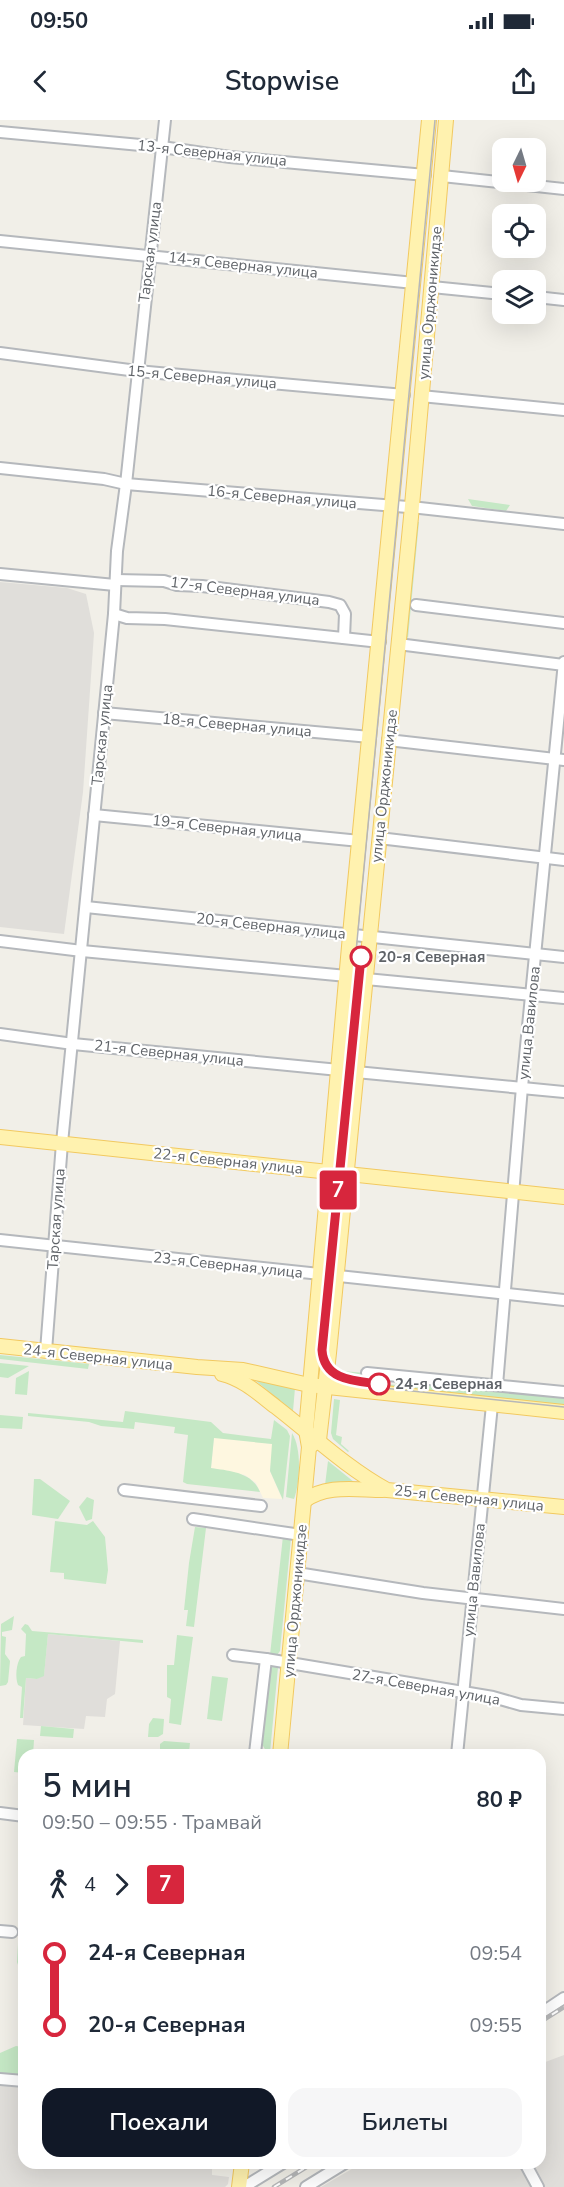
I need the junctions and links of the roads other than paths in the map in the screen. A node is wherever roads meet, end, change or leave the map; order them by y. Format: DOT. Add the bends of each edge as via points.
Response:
graph roads {
  1 [pos="165,120"];
  2 [pos="429,120"];
  3 [pos="446,120"];
  4 [pos="0,132"];
  5 [pos="162,147"];
  6 [pos="425,175"];
  7 [pos="442,176"];
  8 [pos="564,189"];
  9 [pos="0,241"];
  10 [pos="151,255"];
  11 [pos="414,283"];
  12 [pos="432,286"];
  13 [pos="492,293"];
  14 [pos="546,298"];
  15 [pos="564,300"];
  16 [pos="0,353"];
  17 [pos="137,371"];
  18 [pos="404,395"];
  19 [pos="421,396"];
  20 [pos="564,410"];
  21 [pos="0,468"];
  22 [pos="126,484"];
  23 [pos="392,506"];
  24 [pos="412,508"];
  25 [pos="564,524"];
  26 [pos="0,574"];
  27 [pos="115,582"];
  28 [pos="416,605"];
  29 [pos="114,614"];
  30 [pos="564,623"];
  31 [pos="344,638"];
  32 [pos="380,642"];
  33 [pos="398,644"];
  34 [pos="564,664"];
  35 [pos="104,713"];
  36 [pos="370,737"];
  37 [pos="388,740"];
  38 [pos="560,760"];
  39 [pos="94,815"];
  40 [pos="379,838"];
  41 [pos="360,842"];
  42 [pos="545,858"];
  43 [pos="564,860"];
  44 [pos="86,907"];
  45 [pos="350,934"];
  46 [pos="371,937"];
  47 [pos="0,941"];
  48 [pos="82,951"];
  49 [pos="536,954"];
  50 [pos="564,957"];
  51 [pos="347,976"];
  52 [pos="366,979"];
  53 [pos="532,996"];
  54 [pos="564,998"];
  55 [pos="0,1034"];
  56 [pos="73,1044"];
  57 [pos="339,1070"];
  58 [pos="356,1072"];
  59 [pos="522,1087"];
  60 [pos="564,1092"];
  61 [pos="0,1137"];
  62 [pos="62,1143"];
  63 [pos="328,1172"];
  64 [pos="346,1174"];
  65 [pos="514,1192"];
  66 [pos="564,1197"];
  67 [pos="0,1240"];
  68 [pos="55,1247"];
  69 [pos="319,1274"];
  70 [pos="336,1276"];
  71 [pos="505,1294"];
  72 [pos="564,1300"];
  73 [pos="0,1346"];
  74 [pos="46,1351"];
  75 [pos="312,1360"];
  76 [pos="197,1367"];
  77 [pos="367,1373"];
  78 [pos="268,1375"];
  79 [pos="309,1385"];
  80 [pos="497,1385"];
  81 [pos="325,1387"];
  82 [pos="564,1392"];
  83 [pos="492,1405"];
  84 [pos="564,1412"];
  85 [pos="306,1430"];
  86 [pos="314,1444"];
  87 [pos="124,1490"];
  88 [pos="387,1490"];
  89 [pos="483,1499"];
  90 [pos="304,1501"];
  91 [pos="261,1506"];
  92 [pos="564,1507"];
  93 [pos="193,1519"];
  94 [pos="301,1535"];
  95 [pos="297,1573"];
  96 [pos="472,1599"];
  97 [pos="564,1610"];
  98 [pos="233,1655"];
  99 [pos="266,1659"];
  100 [pos="289,1664"];
  101 [pos="463,1693"];
  102 [pos="564,1709"];
  103 [pos="255,1749"];
  104 [pos="281,1749"];
  105 [pos="458,1749"];
  106 [pos="0,1813"];
  107 [pos="18,1814"];
  108 [pos="0,1931"];
  109 [pos="12,1932"];
  110 [pos="564,1998"];
  111 [pos="546,2010"];
  112 [pos="0,2079"];
  113 [pos="18,2080"];
  114 [pos="241,2169"];
  115 [pos="273,2169"];
  116 [pos="335,2169"];
  117 [pos="528,2169"];
  118 [pos="239,2187"];
  119 [pos="244,2187"];
  120 [pos="306,2187"];
  121 [pos="538,2187"];
  1 -- 5 [label="street, Тарская улица"];
  2 -- 6 [label="main road, улица Орджоникидзе"];
  3 -- 7 [label="main road, улица Орджоникидзе"];
  4 -- 5 [label="street, 13-я Северная улица"];
  5 -- 6 [label="street, 13-я Северная улица"];
  5 -- 10 [label="street, Тарская улица"];
  6 -- 11 [label="main road, улица Орджоникидзе"];
  7 -- 8 [label="street"];
  7 -- 12 [label="main road, улица Орджоникидзе"];
  9 -- 10 [label="street, 14-я Северная улица"];
  10 -- 11 [label="street, 14-я Северная улица"];
  10 -- 17 [label="street, Тарская улица"];
  11 -- 18 [label="main road, улица Орджоникидзе"];
  12 -- 13 [label="street"];
  12 -- 19 [label="main road, улица Орджоникидзе"];
  14 -- 15 [label="street"];
  16 -- 17 [label="street, 15-я Северная улица"];
  17 -- 18 [label="street, 15-я Северная улица"];
  17 -- 22 [label="street, Тарская улица"];
  18 -- 23 [label="main road, улица Орджоникидзе"];
  19 -- 20 [label="street"];
  19 -- 24 [label="main road, улица Орджоникидзе"];
  21 -- 22 [label="street, 16-я Северная улица"];
  22 -- 23 [label="street, 16-я Северная улица"];
  22 -- 27 [label="street, Тарская улица"];
  23 -- 24 [label="street, 16-я Северная улица"];
  23 -- 32 [label="main road, улица Орджоникидзе"];
  24 -- 25 [label="street, 16-я Северная улица"];
  24 -- 33 [label="main road, улица Орджоникидзе"];
  26 -- 27 [label="street, 17-я Северная улица"];
  27 -- 29 [label="street, Тарская улица"];
  27 -- 31 [label="street, 17-я Северная улица" via="164,581 329,602 340,605 345,614"];
  28 -- 30 [label="street"];
  29 -- 31 [label="street"];
  29 -- 35 [label="street, Тарская улица"];
  31 -- 32 [label="street"];
  32 -- 36 [label="main road, улица Орджоникидзе"];
  33 -- 34 [label="street"];
  33 -- 37 [label="main road, улица Орджоникидзе"];
  34 -- 38 [label="street, улица Вавилова"];
  35 -- 36 [label="street, 18-я Северная улица"];
  35 -- 39 [label="street, Тарская улица"];
  36 -- 41 [label="main road, улица Орджоникидзе"];
  37 -- 38 [label="street"];
  37 -- 40 [label="main road, улица Орджоникидзе"];
  38 -- 42 [label="street, улица Вавилова"];
  39 -- 41 [label="street, 19-я Северная улица"];
  39 -- 44 [label="street, Тарская улица"];
  40 -- 42 [label="street"];
  40 -- 46 [label="main road, улица Орджоникидзе"];
  41 -- 45 [label="main road, улица Орджоникидзе"];
  42 -- 43 [label="street"];
  42 -- 49 [label="street, улица Вавилова"];
  44 -- 45 [label="street, 20-я Северная улица"];
  44 -- 48 [label="street, Тарская улица"];
  45 -- 46 [label="street, 20-я Северная улица"];
  45 -- 51 [label="main road, улица Орджоникидзе"];
  46 -- 49 [label="street, 20-я Северная улица"];
  46 -- 52 [label="main road, улица Орджоникидзе"];
  47 -- 48 [label="street"];
  48 -- 51 [label="street"];
  48 -- 56 [label="street, Тарская улица"];
  49 -- 50 [label="street, 20-я Северная улица"];
  49 -- 53 [label="street, улица Вавилова"];
  51 -- 57 [label="main road, улица Орджоникидзе"];
  52 -- 53 [label="street"];
  52 -- 58 [label="main road, улица Орджоникидзе"];
  53 -- 54 [label="street"];
  53 -- 59 [label="street, улица Вавилова"];
  55 -- 56 [label="street, 21-я Северная улица"];
  56 -- 57 [label="street, 21-я Северная улица"];
  56 -- 62 [label="street, Тарская улица"];
  57 -- 63 [label="main road, улица Орджоникидзе"];
  58 -- 59 [label="street"];
  58 -- 64 [label="main road, улица Орджоникидзе"];
  59 -- 60 [label="street"];
  59 -- 65 [label="street, улица Вавилова"];
  61 -- 62 [label="main road, 22-я Северная улица"];
  62 -- 63 [label="main road, 22-я Северная улица"];
  62 -- 68 [label="street, Тарская улица"];
  63 -- 64 [label="main road, 22-я Северная улица"];
  63 -- 69 [label="main road, улица Орджоникидзе"];
  64 -- 65 [label="main road, 22-я Северная улица"];
  64 -- 70 [label="main road, улица Орджоникидзе"];
  65 -- 66 [label="main road, 22-я Северная улица"];
  65 -- 71 [label="street, улица Вавилова"];
  67 -- 68 [label="street, 23-я Северная улица"];
  68 -- 69 [label="street, 23-я Северная улица"];
  68 -- 74 [label="street, Тарская улица"];
  69 -- 70 [label="street, 23-я Северная улица"];
  69 -- 75 [label="main road, улица Орджоникидзе"];
  70 -- 71 [label="street, 23-я Северная улица"];
  70 -- 81 [label="main road, улица Орджоникидзе"];
  71 -- 72 [label="street, 23-я Северная улица"];
  71 -- 80 [label="street, улица Вавилова"];
  73 -- 74 [label="main road, 24-я Северная улица"];
  74 -- 76 [label="main road, 24-я Северная улица"];
  75 -- 78 [label="main road" via="297,1372"];
  75 -- 79 [label="main road, улица Орджоникидзе"];
  76 -- 78 [label="main road, 24-я Северная улица"];
  76 -- 85 [label="main road, 24-я Северная улица" via="244,1382"];
  77 -- 80 [label="street"];
  78 -- 79 [label="main road, 24-я Северная улица"];
  79 -- 81 [label="main road, 24-я Северная улица"];
  79 -- 85 [label="main road, улица Орджоникидзе"];
  80 -- 82 [label="street"];
  81 -- 83 [label="main road, 24-я Северная улица"];
  81 -- 86 [label="main road, улица Орджоникидзе"];
  83 -- 84 [label="main road, 24-я Северная улица"];
  83 -- 89 [label="street, улица Вавилова"];
  85 -- 86 [label="main road, улица Орджоникидзе"];
  86 -- 88 [label="main road, 25-я Северная улица"];
  86 -- 90 [label="main road, улица Орджоникидзе"];
  87 -- 91 [label="street"];
  88 -- 89 [label="main road, 25-я Северная улица"];
  88 -- 90 [label="main road" via="327,1490"];
  89 -- 92 [label="main road, 25-я Северная улица"];
  89 -- 96 [label="street, улица Вавилова"];
  90 -- 94 [label="main road, улица Орджоникидзе"];
  93 -- 94 [label="street"];
  94 -- 95 [label="main road, улица Орджоникидзе"];
  95 -- 96 [label="street"];
  95 -- 100 [label="main road, улица Орджоникидзе"];
  96 -- 97 [label="street"];
  96 -- 101 [label="street, улица Вавилова"];
  98 -- 99 [label="street, 27-я Северная улица"];
  99 -- 100 [label="street, 27-я Северная улица"];
  99 -- 103 [label="street"];
  100 -- 101 [label="street, 27-я Северная улица"];
  100 -- 104 [label="main road, улица Орджоникидзе"];
  101 -- 102 [label="street, 27-я Северная улица"];
  101 -- 105 [label="street, улица Вавилова"];
  106 -- 107 [label="street"];
  108 -- 109 [label="street"];
  110 -- 111 [label="street"];
  112 -- 113 [label="street"];
  114 -- 118 [label="main road"];
  115 -- 119 [label="street"];
  116 -- 120 [label="street"];
  117 -- 121 [label="street"];
}
